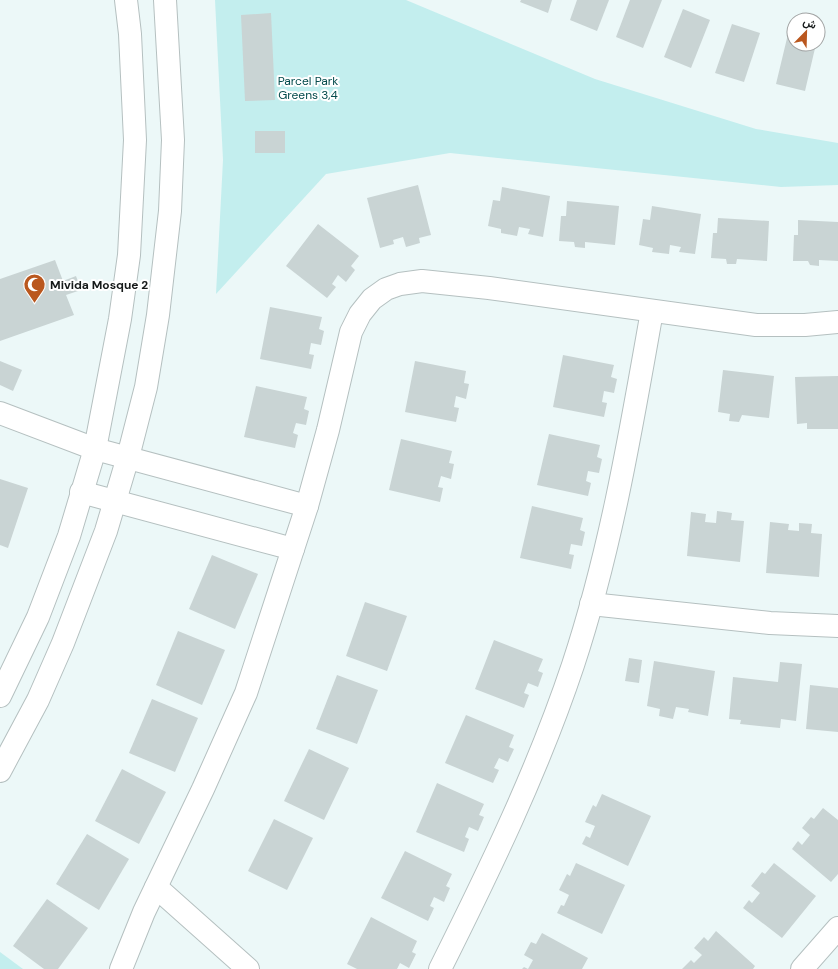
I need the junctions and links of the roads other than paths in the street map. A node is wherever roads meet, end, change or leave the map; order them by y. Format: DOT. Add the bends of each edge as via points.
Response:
graph roads {
  1 [pos="126,0"];
  2 [pos="165,0"];
  3 [pos="652,311"];
  4 [pos="838,322"];
  5 [pos="0,413"];
  6 [pos="95,448"];
  7 [pos="128,457"];
  8 [pos="81,492"];
  9 [pos="115,501"];
  10 [pos="307,506"];
  11 [pos="293,549"];
  12 [pos="591,604"];
  13 [pos="838,626"];
  14 [pos="0,696"];
  15 [pos="0,771"];
  16 [pos="156,886"];
  17 [pos="838,928"];
  18 [pos="121,969"];
  19 [pos="248,969"];
  20 [pos="440,969"];
  21 [pos="802,969"];
  1 -- 6 [label="street" via="135,140 129,255 120,319"];
  2 -- 7 [label="street" via="173,140 170,211 158,315 146,387"];
  3 -- 4 [label="street" via="756,325"];
  3 -- 10 [label="street" via="449,283 422,281 386,289 372,299 360,314 351,332"];
  3 -- 12 [label="street" via="615,510"];
  5 -- 6 [label="street"];
  6 -- 7 [label="street"];
  6 -- 8 [label="street"];
  7 -- 9 [label="street"];
  7 -- 10 [label="street"];
  8 -- 9 [label="street"];
  8 -- 14 [label="street" via="69,536 38,617"];
  9 -- 11 [label="street"];
  9 -- 15 [label="street" via="63,643 38,700"];
  10 -- 11 [label="street"];
  11 -- 16 [label="street" via="246,693"];
  12 -- 13 [label="street" via="770,623"];
  12 -- 20 [label="street" via="573,666 517,806 480,892"];
  16 -- 18 [label="street"];
  16 -- 19 [label="street"];
  17 -- 21 [label="street"];
}
